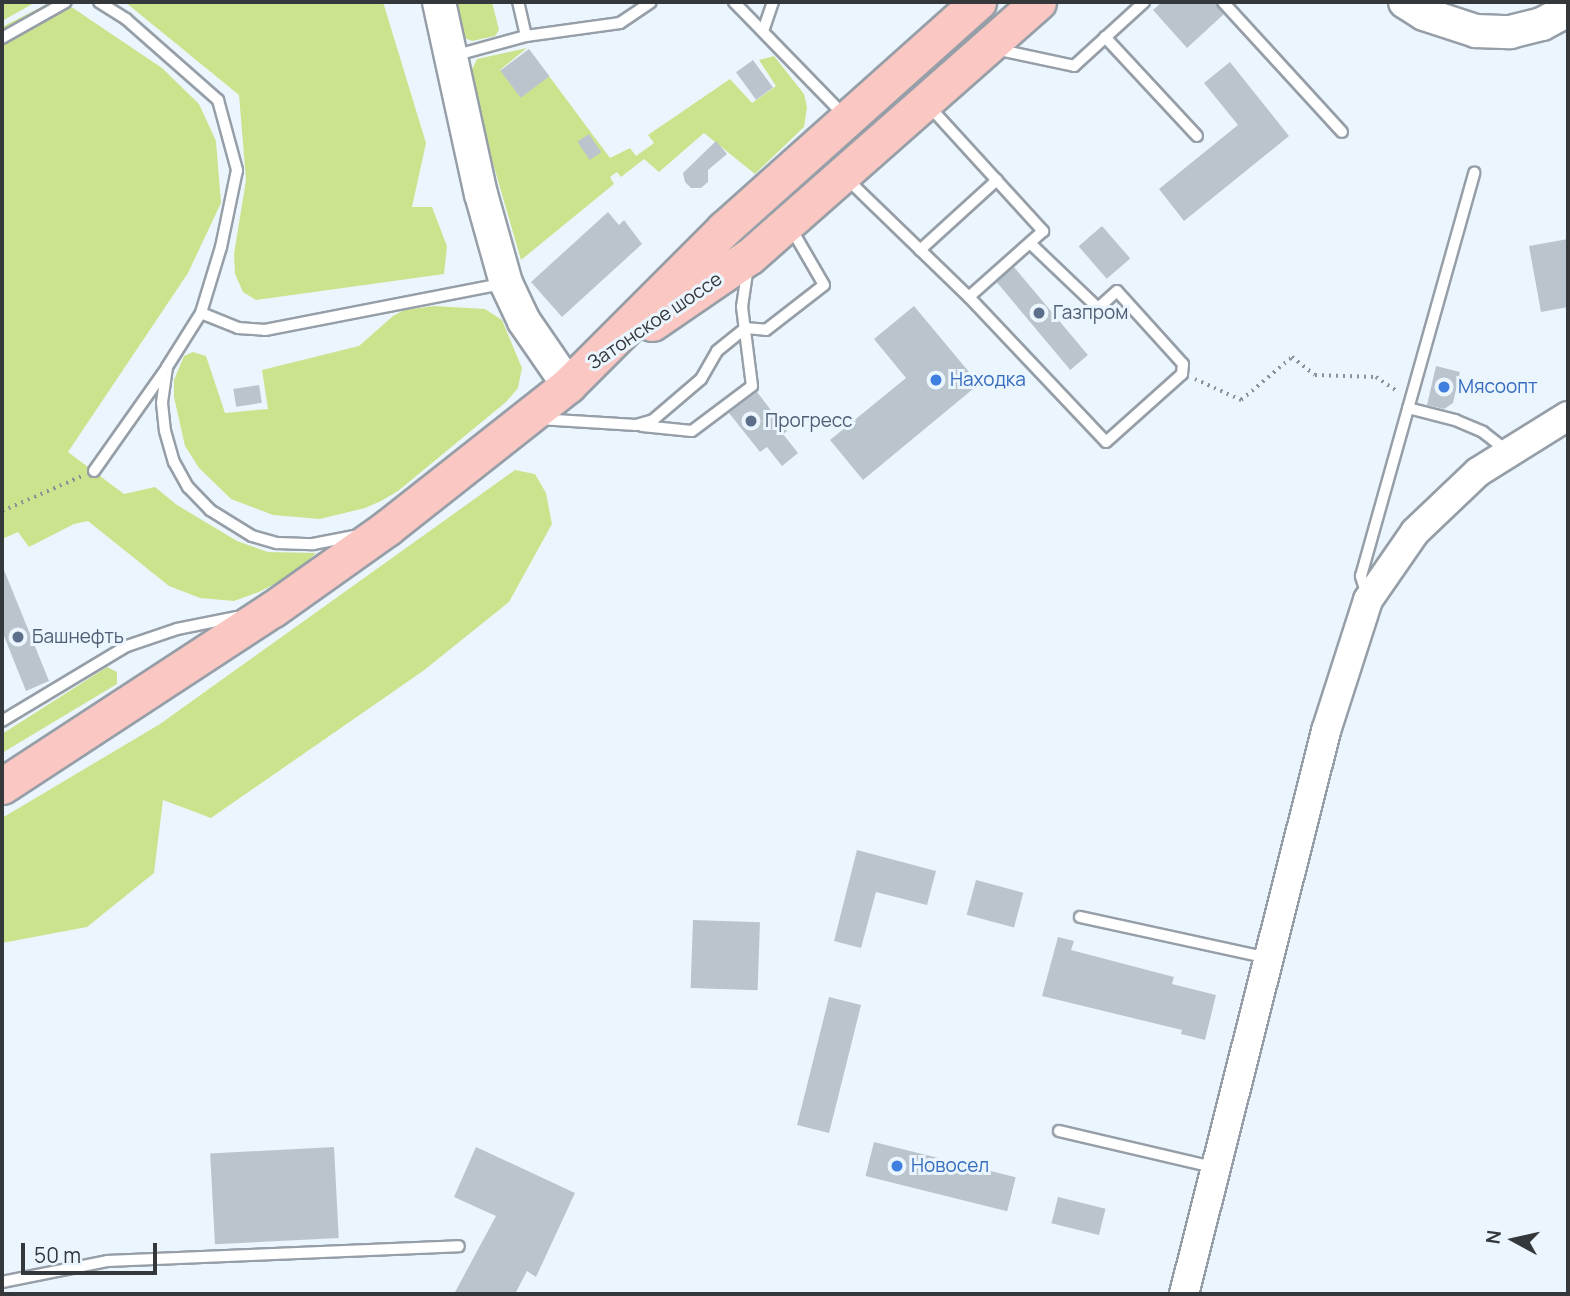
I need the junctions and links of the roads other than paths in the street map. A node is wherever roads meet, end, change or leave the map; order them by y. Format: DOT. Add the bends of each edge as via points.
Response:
graph roads {
  1 [pos="66,2"];
  2 [pos="99,2"];
  3 [pos="439,2"];
  4 [pos="518,2"];
  5 [pos="651,2"];
  6 [pos="735,2"];
  7 [pos="773,2"];
  8 [pos="978,2"];
  9 [pos="1038,2"];
  10 [pos="1144,2"];
  11 [pos="1223,2"];
  12 [pos="1405,2"];
  13 [pos="1568,10"];
  14 [pos="763,31"];
  15 [pos="526,36"];
  16 [pos="1105,37"];
  17 [pos="2,38"];
  18 [pos="987,47"];
  19 [pos="450,57"];
  20 [pos="925,102"];
  21 [pos="848,118"];
  22 [pos="1342,132"];
  23 [pos="1197,136"];
  24 [pos="1474,173"];
  25 [pos="842,175"];
  26 [pos="997,180"];
  27 [pos="788,223"];
  28 [pos="1030,243"];
  29 [pos="920,250"];
  30 [pos="750,256"];
  31 [pos="506,283"];
  32 [pos="969,298"];
  33 [pos="201,313"];
  34 [pos="744,328"];
  35 [pos="167,367"];
  36 [pos="575,378"];
  37 [pos="1410,404"];
  38 [pos="1568,416"];
  39 [pos="526,418"];
  40 [pos="636,425"];
  41 [pos="1509,453"];
  42 [pos="94,471"];
  43 [pos="387,528"];
  44 [pos="1368,600"];
  45 [pos="273,610"];
  46 [pos="2,721"];
  47 [pos="2,786"];
  48 [pos="1080,917"];
  49 [pos="1268,958"];
  50 [pos="1059,1130"];
  51 [pos="1214,1167"];
  52 [pos="459,1246"];
  53 [pos="2,1282"];
  54 [pos="1184,1294"];
  1 -- 17 [label="lane"];
  2 -- 33 [label="lane" via="126,19 218,100 237,170"];
  3 -- 19 [label="main road"];
  4 -- 15 [label="lane"];
  5 -- 15 [label="lane" via="620,23"];
  6 -- 14 [label="lane"];
  7 -- 14 [label="lane"];
  8 -- 21 [label="main road, Затонское шоссе"];
  9 -- 18 [label="main road, Затонское шоссе"];
  10 -- 16 [label="lane"];
  11 -- 22 [label="lane"];
  12 -- 13 [label="main road" via="1476,32 1510,32 1542,24"];
  14 -- 21 [label="lane"];
  15 -- 19 [label="lane"];
  16 -- 18 [label="lane" via="1073,66"];
  16 -- 23 [label="lane"];
  18 -- 20 [label="main road, Затонское шоссе"];
  19 -- 31 [label="main road"];
  20 -- 25 [label="main road, Затонское шоссе"];
  20 -- 26 [label="lane"];
  21 -- 36 [label="main road, Затонское шоссе" via="724,229"];
  24 -- 37 [label="lane"];
  25 -- 27 [label="main road, Затонское шоссе"];
  25 -- 29 [label="lane"];
  26 -- 28 [label="lane" via="1043,231"];
  26 -- 29 [label="lane"];
  27 -- 30 [label="main road, Затонское шоссе"];
  27 -- 34 [label="lane" via="824,285 766,330"];
  28 -- 32 [label="lane"];
  28 -- 32 [label="lane" via="1098,308 1116,291 1183,364 1182,374 1106,442"];
  29 -- 32 [label="lane"];
  30 -- 34 [label="lane" via="742,307"];
  30 -- 36 [label="main road, Затонское шоссе"];
  31 -- 33 [label="lane" via="265,330 238,328"];
  31 -- 36 [label="main road" via="524,321"];
  33 -- 35 [label="lane"];
  34 -- 40 [label="lane" via="717,351 701,379 653,419"];
  34 -- 40 [label="lane" via="752,386 692,431"];
  35 -- 42 [label="lane"];
  35 -- 43 [label="lane" via="162,403 174,462 188,487 217,516 252,536 277,542 313,544"];
  36 -- 39 [label="main road"];
  37 -- 41 [label="lane" via="1483,432"];
  37 -- 44 [label="lane" via="1361,576"];
  38 -- 41 [label="street"];
  39 -- 40 [label="lane"];
  39 -- 43 [label="main road"];
  41 -- 44 [label="street" via="1478,472 1415,532"];
  43 -- 45 [label="main road"];
  44 -- 49 [label="street" via="1326,731"];
  45 -- 46 [label="lane" via="177,629 127,646"];
  45 -- 47 [label="main road"];
  48 -- 49 [label="lane"];
  49 -- 51 [label="street"];
  50 -- 51 [label="lane"];
  51 -- 54 [label="street"];
  52 -- 53 [label="lane" via="107,1261"];
}
